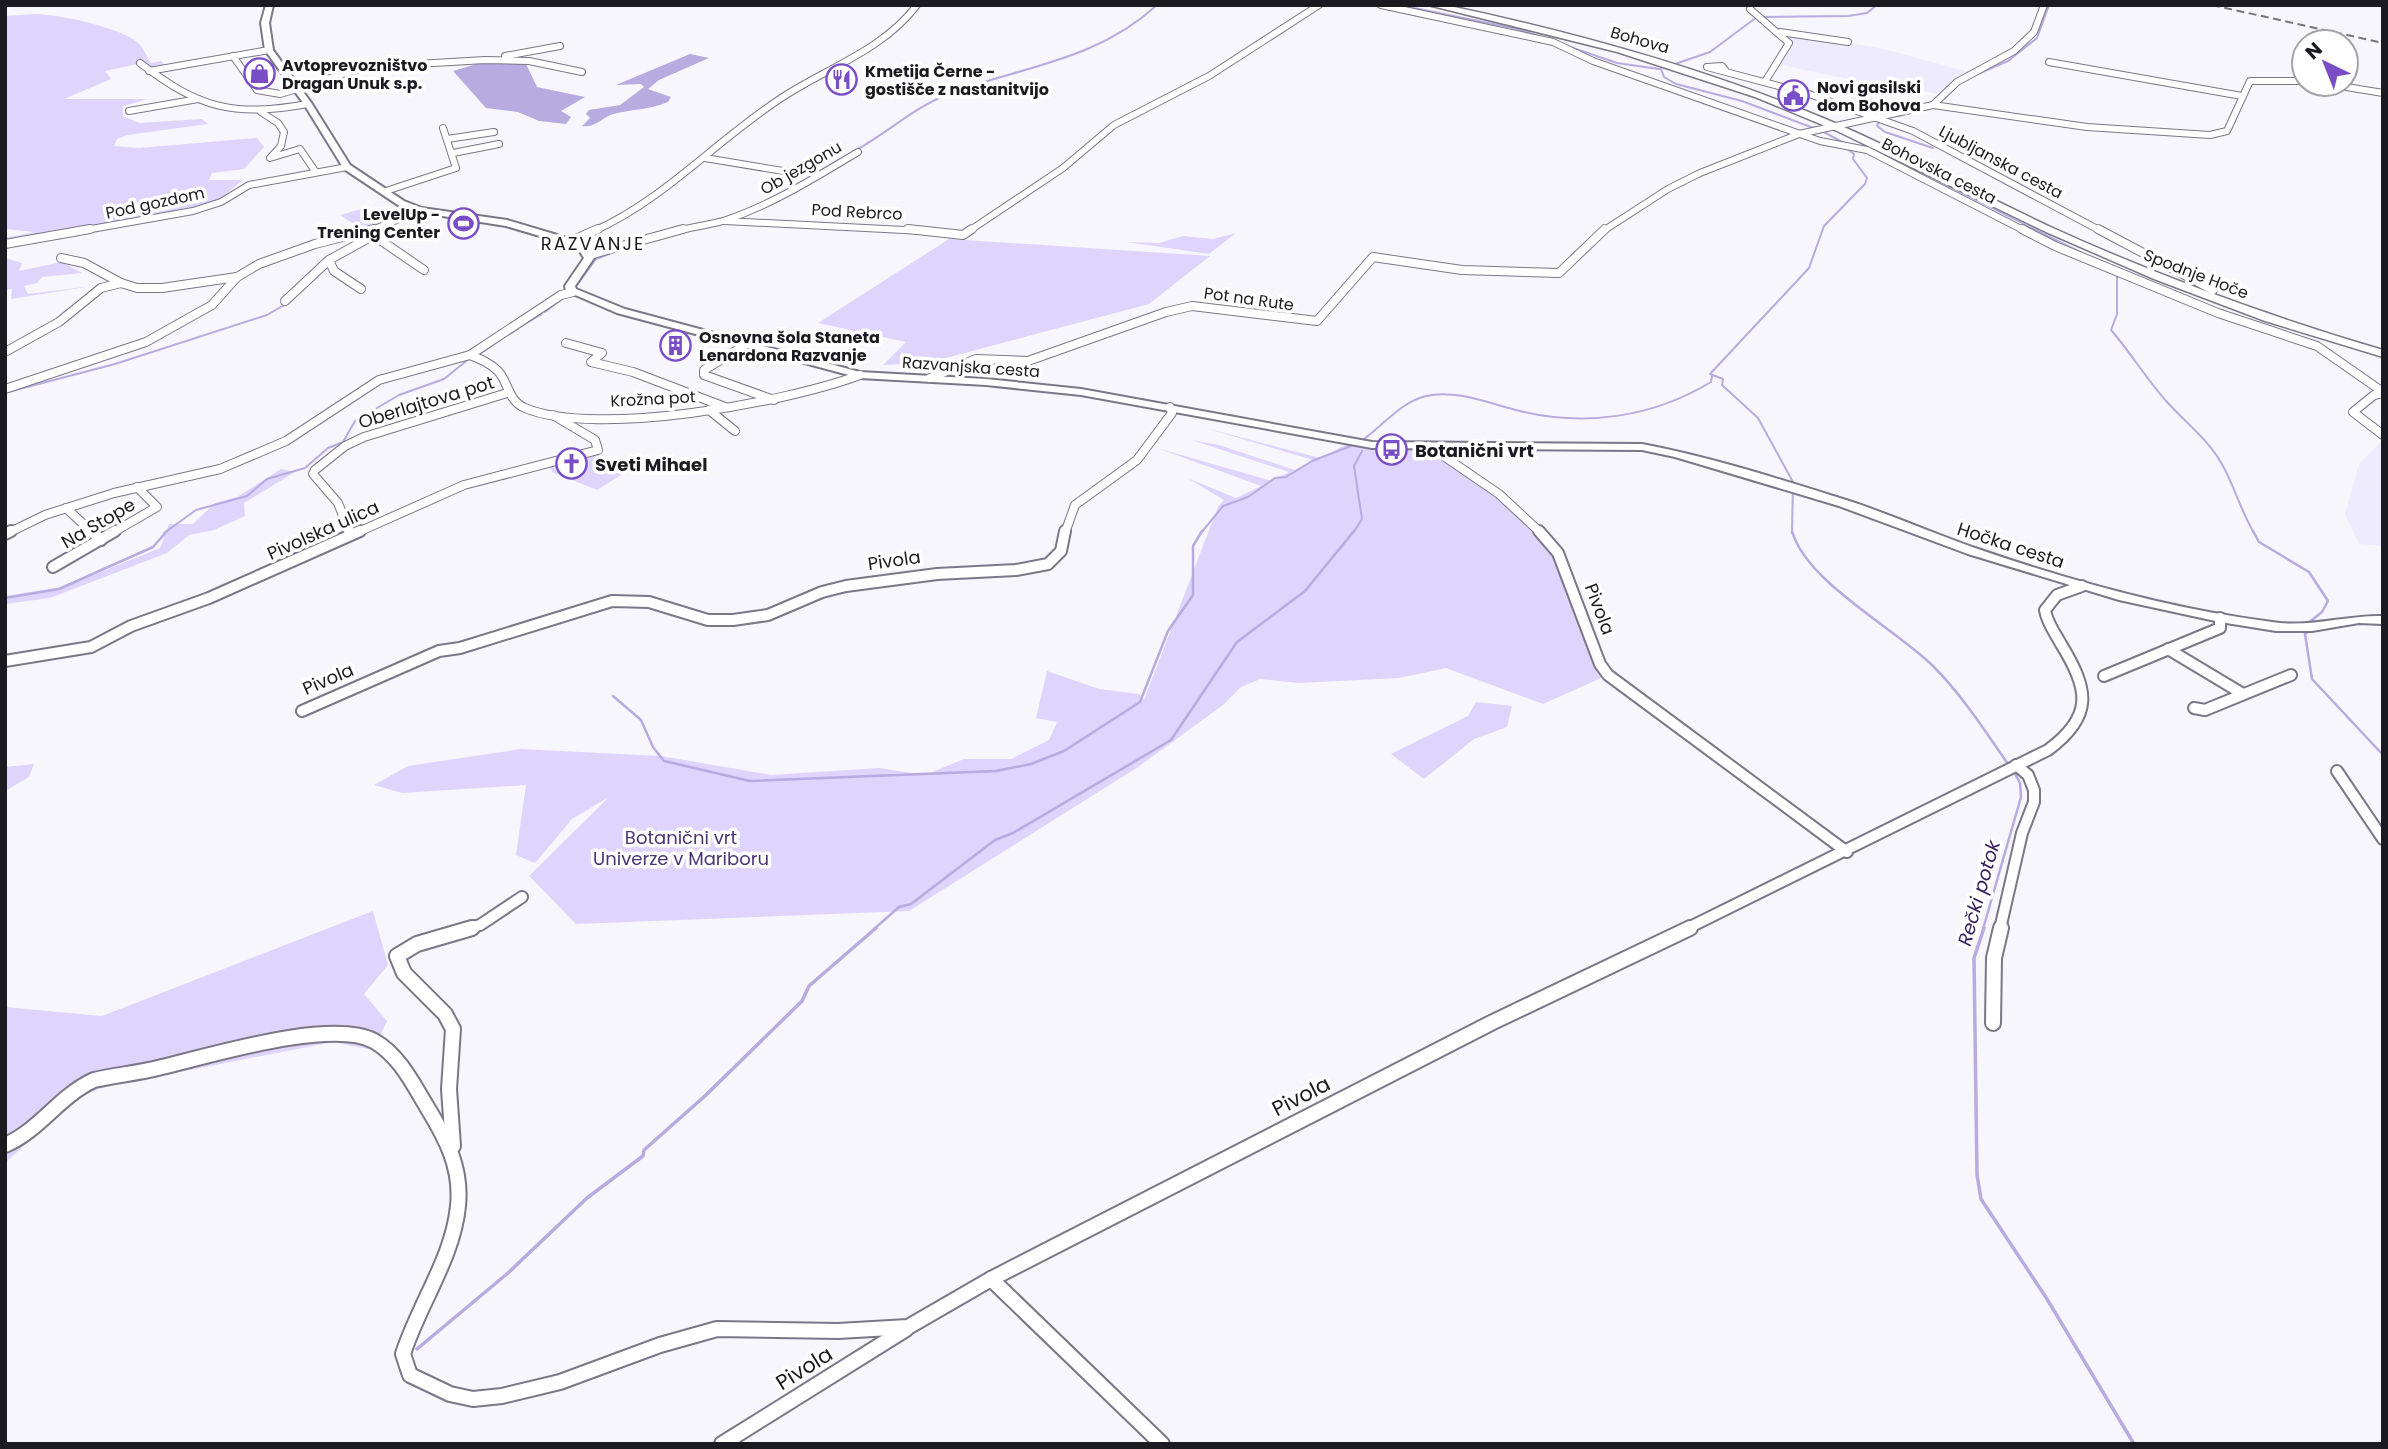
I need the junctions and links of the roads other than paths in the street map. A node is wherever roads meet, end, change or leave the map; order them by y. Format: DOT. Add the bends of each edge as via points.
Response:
graph roads {
  1 [pos="270,5"];
  2 [pos="917,5"];
  3 [pos="1319,5"];
  4 [pos="1381,5"];
  5 [pos="1432,5"];
  6 [pos="1444,5"];
  7 [pos="2044,5"];
  8 [pos="1753,11"];
  9 [pos="1780,32"];
  10 [pos="1847,42"];
  11 [pos="2024,45"];
  12 [pos="560,46"];
  13 [pos="269,50"];
  14 [pos="233,56"];
  15 [pos="485,60"];
  16 [pos="2049,62"];
  17 [pos="140,63"];
  18 [pos="1673,65"];
  19 [pos="1726,70"];
  20 [pos="149,71"];
  21 [pos="582,72"];
  22 [pos="1766,80"];
  23 [pos="2290,80"];
  24 [pos="297,89"];
  25 [pos="2360,89"];
  26 [pos="2383,93"];
  27 [pos="2242,96"];
  28 [pos="198,99"];
  29 [pos="308,104"];
  30 [pos="1938,106"];
  31 [pos="153,107"];
  32 [pos="129,111"];
  33 [pos="261,112"];
  34 [pos="164,114"];
  35 [pos="1874,116"];
  36 [pos="1827,127"];
  37 [pos="443,128"];
  38 [pos="494,132"];
  39 [pos="1799,134"];
  40 [pos="447,139"];
  41 [pos="499,144"];
  42 [pos="858,152"];
  43 [pos="453,153"];
  44 [pos="705,158"];
  45 [pos="346,167"];
  46 [pos="314,171"];
  47 [pos="789,172"];
  48 [pos="386,191"];
  49 [pos="2007,207"];
  50 [pos="418,211"];
  51 [pos="718,222"];
  52 [pos="371,233"];
  53 [pos="576,243"];
  54 [pos="5,244"];
  55 [pos="607,250"];
  56 [pos="590,255"];
  57 [pos="61,258"];
  58 [pos="330,260"];
  59 [pos="424,270"];
  60 [pos="237,277"];
  61 [pos="121,283"];
  62 [pos="361,289"];
  63 [pos="2213,289"];
  64 [pos="573,292"];
  65 [pos="285,301"];
  66 [pos="566,343"];
  67 [pos="744,346"];
  68 [pos="5,352"];
  69 [pos="2383,353"];
  70 [pos="470,355"];
  71 [pos="860,375"];
  72 [pos="930,378"];
  73 [pos="5,389"];
  74 [pos="507,393"];
  75 [pos="2383,393"];
  76 [pos="775,401"];
  77 [pos="1170,407"];
  78 [pos="727,408"];
  79 [pos="709,410"];
  80 [pos="553,415"];
  81 [pos="735,431"];
  82 [pos="2383,435"];
  83 [pos="286,441"];
  84 [pos="1429,446"];
  85 [pos="297,450"];
  86 [pos="137,487"];
  87 [pos="66,508"];
  88 [pos="5,534"];
  89 [pos="350,534"];
  90 [pos="101,540"];
  91 [pos="53,567"];
  92 [pos="2082,586"];
  93 [pos="2220,618"];
  94 [pos="2383,620"];
  95 [pos="2168,649"];
  96 [pos="5,661"];
  97 [pos="2291,675"];
  98 [pos="2104,676"];
  99 [pos="2243,694"];
  100 [pos="2193,708"];
  101 [pos="302,710"];
  102 [pos="2015,765"];
  103 [pos="2337,771"];
  104 [pos="2383,839"];
  105 [pos="1847,852"];
  106 [pos="522,897"];
  107 [pos="1993,1023"];
  108 [pos="5,1145"];
  109 [pos="453,1149"];
  110 [pos="991,1279"];
  111 [pos="908,1327"];
  112 [pos="722,1444"];
  113 [pos="1162,1444"];
  1 -- 13 [label="street" via="265,23"];
  2 -- 44 [label="street" via="876,44 784,96"];
  3 -- 51 [label="street, Pod Rebrco" via="1209,76 1114,125 1063,168 966,234"];
  4 -- 39 [label="street, Bohovska cesta" via="1553,42 1593,61"];
  5 -- 18 [label="main road, Bohova"];
  6 -- 18 [label="main road, Bohova" via="1570,34"];
  7 -- 11 [label="street"];
  8 -- 9 [label="street"];
  9 -- 10 [label="street"];
  9 -- 22 [label="street" via="1789,46"];
  11 -- 30 [label="street" via="2011,62 1961,86"];
  11 -- 30 [label="street" via="1957,82"];
  12 -- 15 [label="street"];
  13 -- 14 [label="street"];
  13 -- 24 [label="street"];
  14 -- 20 [label="street"];
  14 -- 24 [label="street" via="257,90 280,94"];
  15 -- 21 [label="street" via="530,61"];
  15 -- 24 [label="street" via="366,67"];
  16 -- 27 [label="street"];
  17 -- 20 [label="street"];
  18 -- 36 [label="main road, Bohova"];
  19 -- 22 [label="street, Ljubljanska cesta"];
  20 -- 28 [label="street"];
  22 -- 35 [label="street, Ljubljanska cesta"];
  23 -- 27 [label="street" via="2256,79"];
  24 -- 29 [label="street"];
  25 -- 26 [label="street"];
  27 -- 30 [label="street" via="2227,131 2205,138"];
  28 -- 31 [label="street"];
  28 -- 33 [label="street" via="209,108"];
  29 -- 33 [label="street"];
  29 -- 45 [label="street"];
  30 -- 35 [label="street"];
  31 -- 32 [label="street"];
  31 -- 34 [label="street"];
  33 -- 46 [label="street" via="283,130 281,146 270,158 300,149"];
  35 -- 36 [label="street"];
  35 -- 63 [label="street, Ljubljanska cesta" via="1958,154"];
  36 -- 39 [label="street"];
  36 -- 49 [label="main road, Bohova"];
  37 -- 40 [label="street"];
  38 -- 40 [label="street"];
  39 -- 72 [label="street, Pot na Rute" via="1668,189 1607,227 1559,273 1462,270 1373,257 1317,321 1192,306 1028,361 976,359"];
  39 -- 75 [label="street, Bohovska cesta" via="1872,152 1968,204 2118,273 2318,346"];
  40 -- 43 [label="street"];
  41 -- 43 [label="street"];
  42 -- 51 [label="street, Ob jezgonu" via="784,196"];
  43 -- 48 [label="street" via="456,168"];
  44 -- 47 [label="street"];
  44 -- 53 [label="street" via="626,216"];
  45 -- 46 [label="street, Pod gozdom"];
  45 -- 48 [label="street"];
  46 -- 54 [label="street, Pod gozdom" via="249,185 194,211"];
  48 -- 50 [label="street"];
  49 -- 69 [label="main road, Spodnje Hoče" via="2083,246 2179,285"];
  50 -- 52 [label="street"];
  50 -- 53 [label="street" via="507,223"];
  51 -- 55 [label="street, Ob jezgonu"];
  52 -- 58 [label="street"];
  52 -- 59 [label="street"];
  52 -- 60 [label="street" via="297,250"];
  53 -- 55 [label="street"];
  53 -- 56 [label="street"];
  55 -- 56 [label="street"];
  56 -- 64 [label="street" via="572,281"];
  57 -- 61 [label="street" via="84,263"];
  58 -- 62 [label="street" via="334,271"];
  58 -- 65 [label="street"];
  60 -- 61 [label="street" via="148,289"];
  60 -- 73 [label="street" via="212,305 146,342"];
  61 -- 68 [label="street" via="101,288 60,322"];
  64 -- 67 [label="street, Razvanjska cesta" via="621,311"];
  64 -- 70 [label="street" via="561,295"];
  66 -- 78 [label="street" via="602,353 591,362 633,372"];
  67 -- 71 [label="street, Razvanjska cesta"];
  67 -- 76 [label="street" via="704,370 704,375"];
  70 -- 74 [label="street, Krožna pot" via="494,367"];
  70 -- 83 [label="street" via="379,380"];
  71 -- 72 [label="street, Razvanjska cesta"];
  71 -- 76 [label="street, Krožna pot"];
  72 -- 77 [label="street, Razvanjska cesta" via="1070,391"];
  74 -- 80 [label="street, Krožna pot" via="524,407"];
  74 -- 89 [label="street, Oberlajtova pot" via="364,437 315,470 313,474 338,503"];
  75 -- 82 [label="street, Bohovska cesta" via="2353,412"];
  76 -- 78 [label="street, Krožna pot"];
  77 -- 84 [label="street" via="1361,444"];
  77 -- 101 [label="street, Pivola" via="1172,413 1137,460 1075,505 1060,551 1048,564 846,586 768,615 733,620 708,620 649,602 612,601 439,652"];
  78 -- 79 [label="street, Krožna pot"];
  79 -- 80 [label="street, Krožna pot"];
  79 -- 81 [label="street"];
  80 -- 89 [label="street, Pivolska ulica" via="595,440 598,450 464,485"];
  83 -- 85 [label="street"];
  83 -- 86 [label="street" via="211,473"];
  84 -- 92 [label="street, Hočka cesta" via="1615,444 1676,454 1843,503"];
  84 -- 105 [label="street, Pivola" via="1496,490 1558,553 1608,675"];
  86 -- 87 [label="street"];
  86 -- 90 [label="street, Na Stope" via="157,507"];
  87 -- 88 [label="street"];
  87 -- 90 [label="street, Na Stope"];
  89 -- 96 [label="street, Pivolska ulica" via="91,647"];
  90 -- 91 [label="street, Na Stope"];
  92 -- 93 [label="street, Hočka cesta"];
  92 -- 102 [label="street, Pivola" via="2057,595 2045,610 2080,684 2082,718 2067,738"];
  93 -- 94 [label="street, Hočka cesta" via="2297,628"];
  93 -- 95 [label="street" via="2220,628"];
  95 -- 98 [label="street"];
  95 -- 99 [label="street"];
  97 -- 99 [label="street"];
  99 -- 100 [label="street" via="2205,710"];
  102 -- 105 [label="street, Pivola"];
  102 -- 107 [label="street" via="2028,775 2034,802 2022,833 1994,958"];
  103 -- 104 [label="street"];
  105 -- 110 [label="street, Pivola" via="1493,1022"];
  106 -- 109 [label="street" via="480,925 407,948 397,956 400,967 443,1010 453,1028 449,1080"];
  108 -- 109 [label="street" via="25,1135 66,1094 96,1080 267,1042 351,1035 377,1043 402,1068"];
  109 -- 111 [label="street" via="458,1175 455,1225 402,1354 410,1375 450,1394 473,1399 528,1391 717,1329"];
  110 -- 111 [label="street, Pivola"];
  110 -- 113 [label="street"];
  111 -- 112 [label="street, Pivola"];
}
